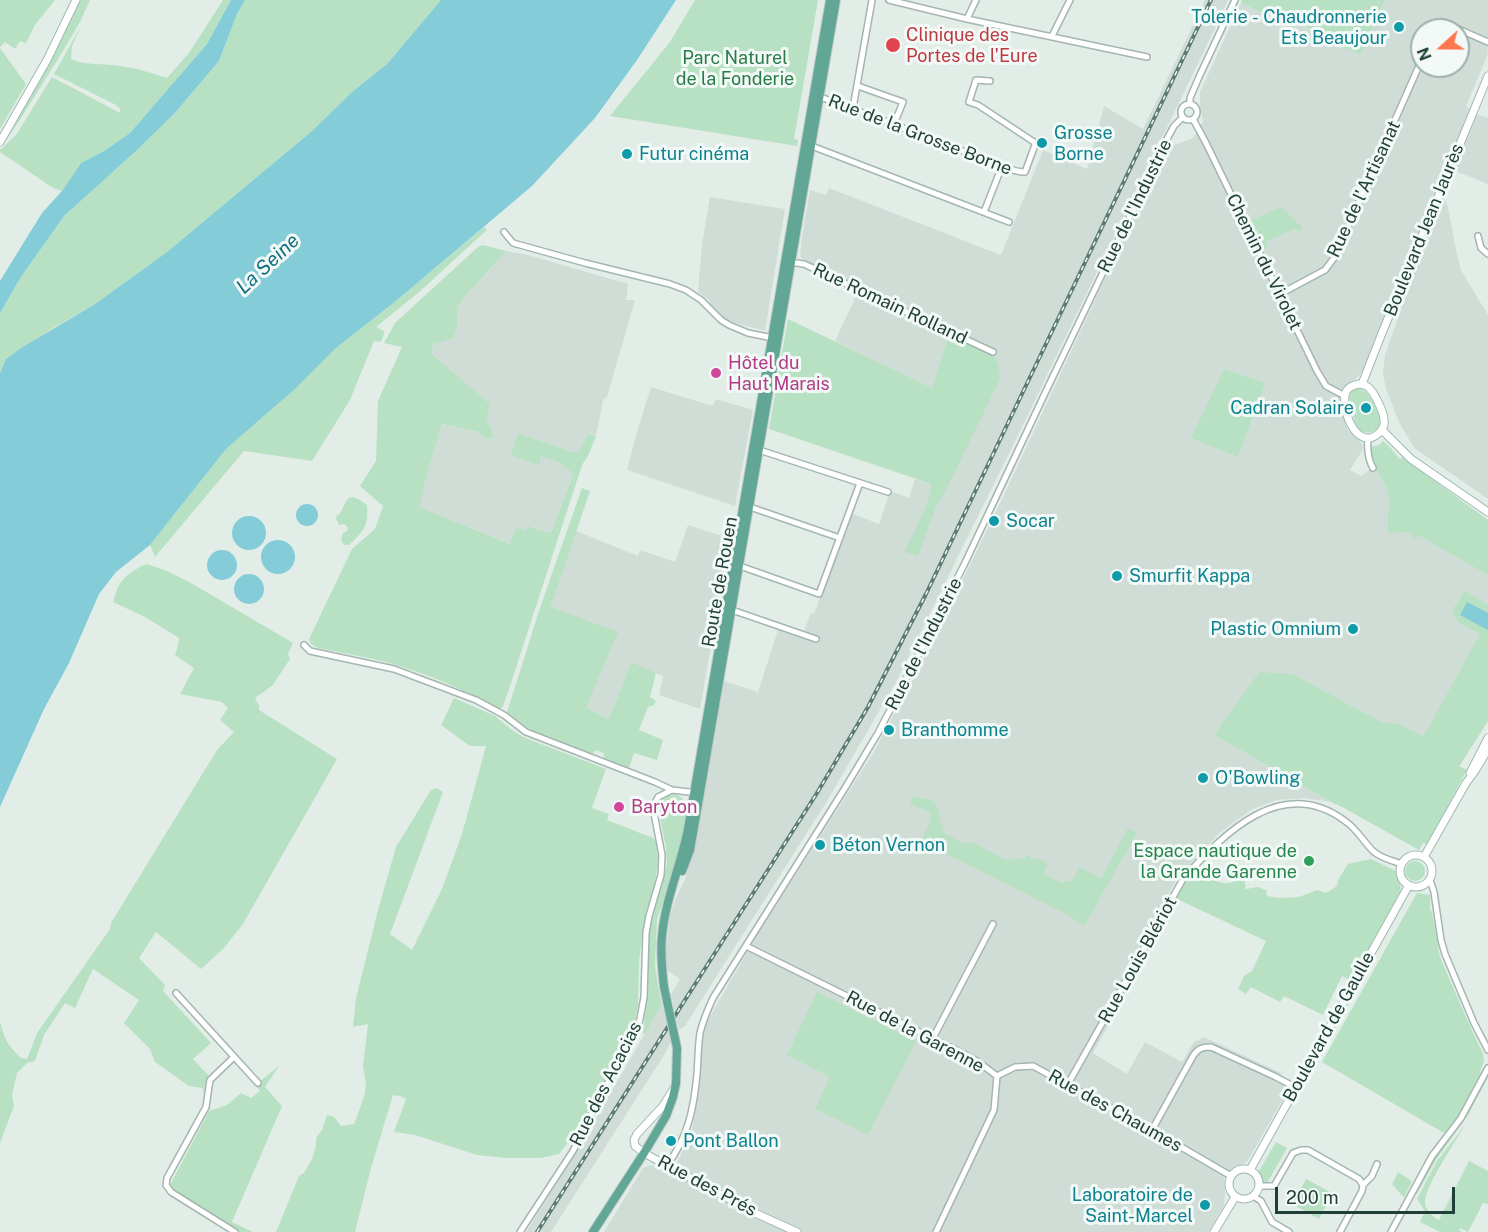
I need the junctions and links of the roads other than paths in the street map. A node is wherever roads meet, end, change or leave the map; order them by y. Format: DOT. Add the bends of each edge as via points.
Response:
graph roads {
  1 [pos="76,0"];
  2 [pos="830,0"];
  3 [pos="836,0"];
  4 [pos="872,0"];
  5 [pos="889,0"];
  6 [pos="976,0"];
  7 [pos="1069,0"];
  8 [pos="1235,0"];
  9 [pos="967,19"];
  10 [pos="1470,34"];
  11 [pos="1052,36"];
  12 [pos="1488,42"];
  13 [pos="1147,57"];
  14 [pos="1488,76"];
  15 [pos="1414,78"];
  16 [pos="990,81"];
  17 [pos="858,86"];
  18 [pos="1485,93"];
  19 [pos="816,96"];
  20 [pos="1190,104"];
  21 [pos="853,108"];
  22 [pos="1183,117"];
  23 [pos="1193,119"];
  24 [pos="894,124"];
  25 [pos="0,142"];
  26 [pos="808,145"];
  27 [pos="1002,166"];
  28 [pos="984,212"];
  29 [pos="1009,222"];
  30 [pos="504,232"];
  31 [pos="1478,236"];
  32 [pos="1488,254"];
  33 [pos="788,261"];
  34 [pos="1280,294"];
  35 [pos="774,339"];
  36 [pos="993,352"];
  37 [pos="1362,384"];
  38 [pos="1345,396"];
  39 [pos="1382,430"];
  40 [pos="1368,438"];
  41 [pos="755,449"];
  42 [pos="1373,468"];
  43 [pos="860,483"];
  44 [pos="888,492"];
  45 [pos="746,506"];
  46 [pos="1488,512"];
  47 [pos="840,538"];
  48 [pos="735,565"];
  49 [pos="728,609"];
  50 [pos="816,639"];
  51 [pos="304,645"];
  52 [pos="1488,738"];
  53 [pos="1487,752"];
  54 [pos="655,782"];
  55 [pos="1466,783"];
  56 [pos="672,790"];
  57 [pos="696,792"];
  58 [pos="658,797"];
  59 [pos="1424,857"];
  60 [pos="1402,864"];
  61 [pos="1430,880"];
  62 [pos="1409,885"];
  63 [pos="993,924"];
  64 [pos="746,946"];
  65 [pos="176,993"];
  66 [pos="933,1038"];
  67 [pos="1488,1050"];
  68 [pos="234,1058"];
  69 [pos="1488,1068"];
  70 [pos="997,1076"];
  71 [pos="258,1083"];
  72 [pos="676,1083"];
  73 [pos="1068,1084"];
  74 [pos="1295,1088"];
  75 [pos="1152,1130"];
  76 [pos="644,1153"];
  77 [pos="1377,1164"];
  78 [pos="667,1165"];
  79 [pos="1250,1170"];
  80 [pos="1231,1176"];
  81 [pos="1362,1185"];
  82 [pos="1259,1186"];
  83 [pos="1253,1196"];
  84 [pos="1235,1197"];
  85 [pos="769,1220"];
  86 [pos="235,1232"];
  87 [pos="520,1232"];
  88 [pos="593,1232"];
  89 [pos="789,1232"];
  90 [pos="798,1232"];
  91 [pos="936,1232"];
  92 [pos="1214,1232"];
  93 [pos="1288,1232"];
  94 [pos="1340,1232"];
  95 [pos="1391,1232"];
  1 -- 25 [label="main road"];
  2 -- 19 [label="main road"];
  3 -- 19 [label="main road"];
  4 -- 17 [label="street"];
  5 -- 9 [label="street"];
  6 -- 9 [label="street"];
  7 -- 11 [label="street"];
  8 -- 20 [label="street"];
  9 -- 11 [label="street"];
  10 -- 12 [label="street"];
  11 -- 13 [label="street"];
  14 -- 18 [label="main road, Boulevard Jean Jaurès"];
  15 -- 34 [label="street, Rue de l'Artisanat" via="1334,258 1325,270"];
  16 -- 27 [label="street, Rue de la Grosse Borne" via="976,80 969,102 1035,145 1025,172"];
  17 -- 21 [label="street"];
  17 -- 24 [label="street" via="903,102"];
  18 -- 37 [label="main road, Boulevard Jean Jaurès"];
  19 -- 21 [label="street, Rue de la Grosse Borne"];
  19 -- 26 [label="main road, Route de Rouen"];
  20 -- 22 [label="street" via="1182,110"];
  20 -- 23 [label="street" via="1197,111"];
  21 -- 24 [label="street, Rue de la Grosse Borne"];
  22 -- 23 [label="street"];
  22 -- 64 [label="street, Rue de l'Industrie" via="1167,139 900,692"];
  23 -- 34 [label="street, Chemin du Virolet"];
  24 -- 27 [label="street, Rue de la Grosse Borne"];
  26 -- 28 [label="street"];
  26 -- 33 [label="main road, Route de Rouen"];
  27 -- 28 [label="street"];
  28 -- 29 [label="street"];
  30 -- 35 [label="street" via="513,243 686,290 729,325"];
  31 -- 32 [label="street" via="1481,248"];
  33 -- 35 [label="main road, Route de Rouen"];
  33 -- 36 [label="street, Rue Romain Rolland" via="804,264"];
  34 -- 38 [label="street, Chemin du Virolet" via="1326,386"];
  35 -- 41 [label="main road, Route de Rouen"];
  37 -- 38 [label="main road" via="1353,385"];
  37 -- 39 [label="main road" via="1372,391 1380,407"];
  38 -- 40 [label="main road" via="1353,429"];
  39 -- 40 [label="main road"];
  39 -- 46 [label="main road" via="1411,459"];
  40 -- 42 [label="street"];
  41 -- 43 [label="street"];
  41 -- 45 [label="main road, Route de Rouen"];
  43 -- 44 [label="street"];
  43 -- 47 [label="street"];
  45 -- 47 [label="street"];
  45 -- 48 [label="main road, Route de Rouen"];
  47 -- 48 [label="street" via="819,594"];
  48 -- 49 [label="main road, Route de Rouen"];
  49 -- 50 [label="street"];
  49 -- 57 [label="main road, Route de Rouen"];
  51 -- 54 [label="street" via="310,651 394,669 476,700 526,732"];
  52 -- 55 [label="main road"];
  53 -- 55 [label="main road"];
  54 -- 56 [label="street"];
  54 -- 58 [label="street, Rue des Acacias"];
  55 -- 59 [label="main road"];
  56 -- 57 [label="street"];
  56 -- 58 [label="street"];
  57 -- 72 [label="main road, Route de Rouen, bridge" via="690,850 668,903 662,935 664,987 677,1048"];
  58 -- 87 [label="street, Rue des Acacias" via="654,813 662,855 661,875 646,933 644,997 635,1036 582,1135"];
  59 -- 60 [label="main road" via="1413,855"];
  59 -- 61 [label="main road" via="1432,867"];
  60 -- 62 [label="main road" via="1401,873"];
  60 -- 73 [label="street, Rue Louis Blériot" via="1374,852 1357,830 1323,808 1297,803 1258,813 1201,859 1183,879"];
  61 -- 62 [label="main road" via="1419,887"];
  61 -- 67 [label="street" via="1445,954"];
  62 -- 74 [label="main road, Boulevard de Gaulle"];
  63 -- 66 [label="street"];
  64 -- 66 [label="street, Rue de la Garenne"];
  64 -- 78 [label="street, Rue de l'Industrie" via="705,1015 690,1118"];
  65 -- 68 [label="street"];
  66 -- 70 [label="street, Rue de la Garenne"];
  68 -- 71 [label="street"];
  68 -- 86 [label="street" via="210,1080 206,1107 166,1185"];
  69 -- 95 [label="street" via="1461,1119 1432,1156"];
  70 -- 73 [label="street, Rue des Chaumes" via="1015,1068 1034,1066"];
  70 -- 91 [label="street, Rue de la Garenne" via="994,1110"];
  72 -- 76 [label="main road, Route de Rouen" via="666,1116"];
  72 -- 76 [label="main road" via="663,1106 634,1140"];
  73 -- 75 [label="street, Rue des Chaumes"];
  74 -- 75 [label="street" via="1211,1047 1202,1048 1193,1056"];
  74 -- 79 [label="main road, Boulevard de Gaulle"];
  75 -- 80 [label="street, Rue des Chaumes"];
  76 -- 78 [label="main road, Rue des Prés"];
  76 -- 88 [label="main road, Route de Rouen"];
  77 -- 81 [label="street"];
  78 -- 85 [label="main road, Rue des Prés"];
  79 -- 80 [label="main road" via="1237,1170"];
  79 -- 82 [label="main road" via="1258,1178"];
  80 -- 84 [label="main road" via="1228,1185"];
  81 -- 82 [label="street" via="1359,1179 1308,1150 1301,1150 1293,1153 1274,1186"];
  81 -- 94 [label="street"];
  82 -- 83 [label="main road"];
  83 -- 84 [label="main road"];
  83 -- 93 [label="street" via="1261,1201 1272,1222"];
  84 -- 92 [label="main road"];
  85 -- 89 [label="main road, Rue des Prés"];
  85 -- 90 [label="main road, Rue des Prés"];
}
